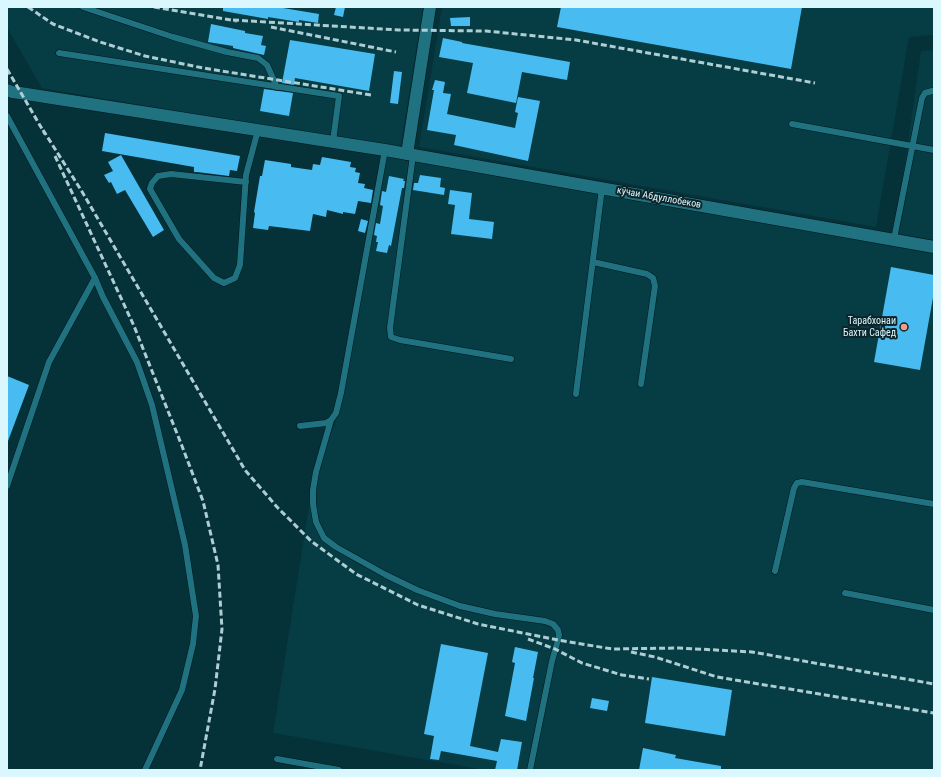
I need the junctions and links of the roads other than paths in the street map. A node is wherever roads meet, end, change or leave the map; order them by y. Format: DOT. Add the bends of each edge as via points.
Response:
graph roads {
  1 [pos="83,7"];
  2 [pos="430,7"];
  3 [pos="59,53"];
  4 [pos="277,87"];
  5 [pos="934,91"];
  6 [pos="9,93"];
  7 [pos="7,116"];
  8 [pos="792,124"];
  9 [pos="258,130"];
  10 [pos="333,142"];
  11 [pos="913,146"];
  12 [pos="384,150"];
  13 [pos="934,150"];
  14 [pos="410,154"];
  15 [pos="246,182"];
  16 [pos="602,188"];
  17 [pos="894,239"];
  18 [pos="934,246"];
  19 [pos="593,262"];
  20 [pos="95,278"];
  21 [pos="511,359"];
  22 [pos="641,384"];
  23 [pos="576,394"];
  24 [pos="331,420"];
  25 [pos="300,426"];
  26 [pos="7,486"];
  27 [pos="934,504"];
  28 [pos="775,571"];
  29 [pos="845,594"];
  30 [pos="934,610"];
  31 [pos="277,759"];
  32 [pos="145,770"];
  33 [pos="339,770"];
  34 [pos="530,770"];
  1 -- 4 [label="lane" via="173,37 258,58 267,65"];
  2 -- 14 [label="street"];
  3 -- 4 [label="lane"];
  4 -- 10 [label="lane" via="339,96"];
  5 -- 11 [label="lane" via="925,93 922,98"];
  6 -- 9 [label="street, кӯчаи Абдуллобеков"];
  7 -- 20 [label="lane"];
  8 -- 11 [label="lane"];
  9 -- 10 [label="street, кӯчаи Абдуллобеков"];
  9 -- 15 [label="lane"];
  10 -- 12 [label="street, кӯчаи Абдуллобеков"];
  11 -- 13 [label="lane"];
  11 -- 17 [label="lane"];
  12 -- 14 [label="street, кӯчаи Абдуллобеков"];
  12 -- 24 [label="lane" via="340,393 336,413"];
  14 -- 16 [label="street, кӯчаи Абдуллобеков"];
  14 -- 21 [label="lane" via="390,328 392,337"];
  15 -- 15 [label="lane" via="240,266 235,278 224,283 214,278 179,239 150,189 158,176 171,174"];
  16 -- 17 [label="street, кӯчаи Абдуллобеков"];
  16 -- 19 [label="lane"];
  17 -- 18 [label="street, кӯчаи Абдуллобеков"];
  19 -- 22 [label="lane" via="647,274 653,278 655,286"];
  19 -- 23 [label="lane"];
  20 -- 26 [label="lane" via="49,362"];
  20 -- 32 [label="lane" via="137,362 152,405 185,546 196,616 193,644 182,690"];
  24 -- 25 [label="lane"];
  24 -- 34 [label="lane" via="313,490 316,522 324,538 386,575 417,590 460,606 545,621 553,624 558,630"];
  27 -- 28 [label="lane" via="797,483"];
  29 -- 30 [label="lane"];
  31 -- 33 [label="lane"];
}
